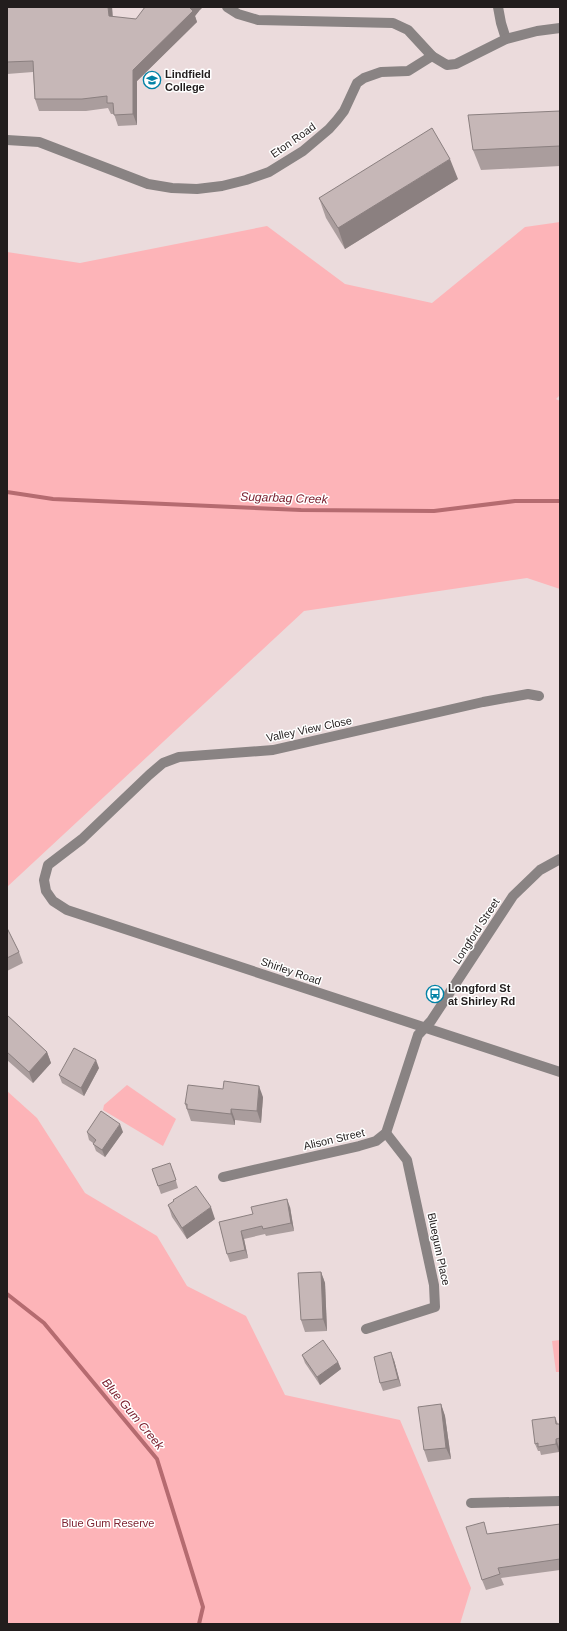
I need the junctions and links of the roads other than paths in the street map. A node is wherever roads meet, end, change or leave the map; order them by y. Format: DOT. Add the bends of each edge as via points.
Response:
graph roads {
  1 [pos="227,7"];
  2 [pos="498,7"];
  3 [pos="560,28"];
  4 [pos="506,38"];
  5 [pos="432,56"];
  6 [pos="7,140"];
  7 [pos="539,696"];
  8 [pos="560,859"];
  9 [pos="48,865"];
  10 [pos="424,1028"];
  11 [pos="560,1072"];
  12 [pos="386,1133"];
  13 [pos="223,1177"];
  14 [pos="366,1329"];
  15 [pos="560,1501"];
  16 [pos="471,1502"];
  1 -- 5 [label="street" via="238,14 258,20 401,25"];
  2 -- 4 [label="street"];
  3 -- 4 [label="street"];
  4 -- 5 [label="street" via="456,64 447,65"];
  5 -- 6 [label="street, Eton Road" via="408,71 382,72 364,78 357,84 344,111 317,140 269,172 229,185 197,189 148,184 39,142"];
  7 -- 9 [label="street, Valley View Close" via="528,694 483,702 273,750 179,757 163,763 82,840"];
  8 -- 10 [label="street, Longford Street" via="540,870 513,896"];
  9 -- 10 [label="street, Shirley Road" via="44,880 46,891 53,901 67,910"];
  10 -- 11 [label="street, Shirley Road"];
  10 -- 12 [label="street" via="418,1035"];
  12 -- 13 [label="street, Alison Street" via="376,1141 359,1146"];
  12 -- 14 [label="street, Bluegum Place" via="407,1160 434,1285 435,1307"];
  15 -- 16 [label="street"];
}
